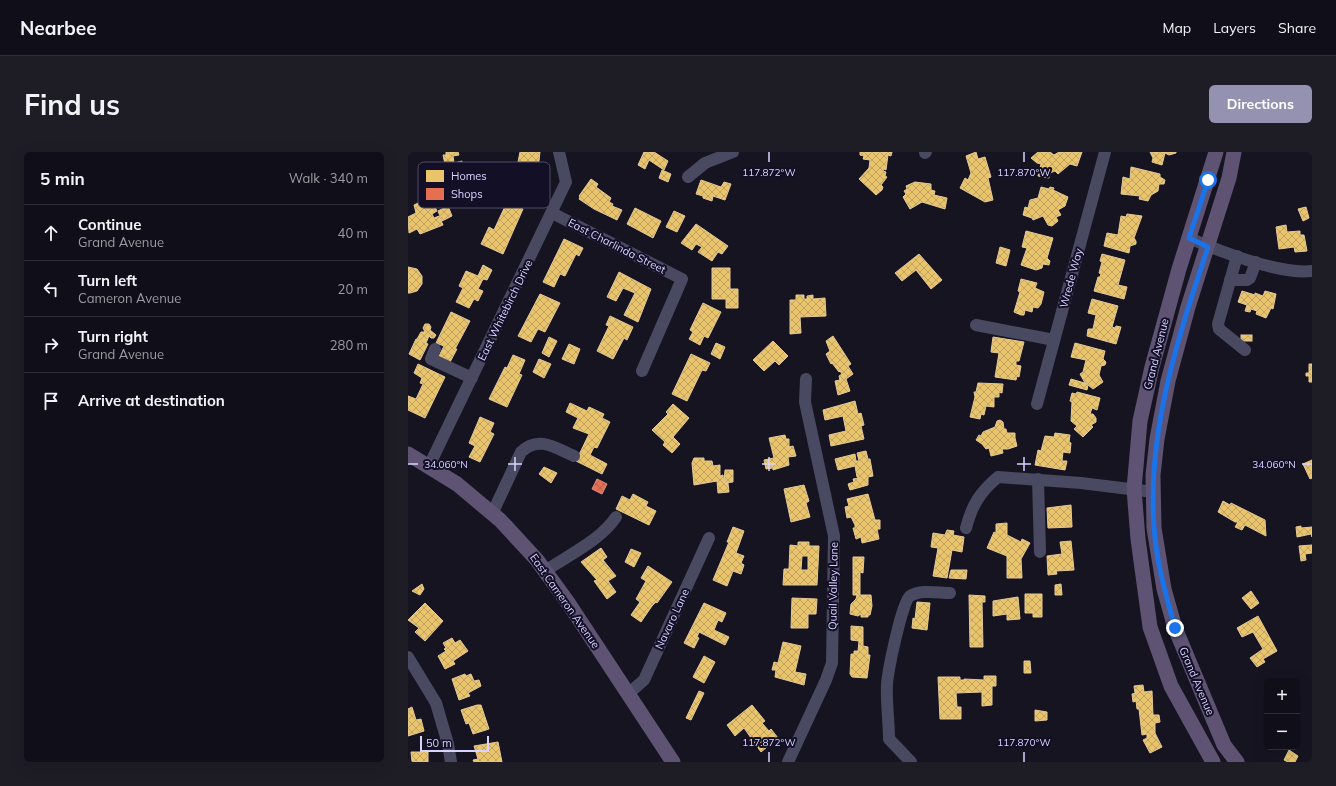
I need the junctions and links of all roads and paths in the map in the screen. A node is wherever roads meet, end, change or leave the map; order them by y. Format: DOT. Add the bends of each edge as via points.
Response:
graph roads {
  1 [pos="559,152"];
  2 [pos="733,152"];
  3 [pos="1105,152"];
  4 [pos="1216,152"];
  5 [pos="1234,152"];
  6 [pos="688,177"];
  7 [pos="552,213"];
  8 [pos="1189,238"];
  9 [pos="1208,247"];
  10 [pos="1237,256"];
  11 [pos="1256,262"];
  12 [pos="1312,271"];
  13 [pos="1230,280"];
  14 [pos="976,325"];
  15 [pos="1054,340"];
  16 [pos="435,349"];
  17 [pos="1245,350"];
  18 [pos="642,372"];
  19 [pos="472,378"];
  20 [pos="806,379"];
  21 [pos="1037,404"];
  22 [pos="408,454"];
  23 [pos="574,456"];
  24 [pos="429,466"];
  25 [pos="1038,480"];
  26 [pos="1134,489"];
  27 [pos="1154,492"];
  28 [pos="492,514"];
  29 [pos="616,517"];
  30 [pos="966,528"];
  31 [pos="710,538"];
  32 [pos="1040,552"];
  33 [pos="545,571"];
  34 [pos="950,593"];
  35 [pos="408,657"];
  36 [pos="628,694"];
  37 [pos="451,762"];
  38 [pos="673,762"];
  39 [pos="788,762"];
  40 [pos="910,762"];
  41 [pos="1213,762"];
  42 [pos="1237,762"];
  1 -- 7 [label="street, East Whitebirch Drive" via="566,182"];
  2 -- 6 [label="street" via="705,163"];
  3 -- 15 [label="street, Wrede Way"];
  4 -- 8 [label="main road, Grand Avenue"];
  5 -- 9 [label="main road, Grand Avenue" via="1229,178"];
  7 -- 18 [label="street, East Charlinda Street" via="682,279"];
  7 -- 19 [label="street, East Whitebirch Drive"];
  8 -- 9 [label="street"];
  8 -- 26 [label="main road, Grand Avenue" via="1152,367 1140,421"];
  9 -- 10 [label="street"];
  9 -- 27 [label="main road, Grand Avenue" via="1188,307 1168,381 1157,439"];
  10 -- 11 [label="street"];
  10 -- 13 [label="street"];
  11 -- 12 [label="street" via="1292,272"];
  11 -- 13 [label="street" via="1250,278"];
  13 -- 17 [label="street" via="1218,324 1223,332"];
  14 -- 15 [label="street"];
  15 -- 21 [label="street, Wrede Way"];
  16 -- 19 [label="street" via="431,359"];
  19 -- 24 [label="street, East Whitebirch Drive"];
  20 -- 39 [label="street, Quail Valley Lane" via="805,402 834,536 832,663"];
  22 -- 24 [label="main road, East Cameron Avenue"];
  23 -- 28 [label="street" via="545,443 530,446 529,455 506,502"];
  24 -- 28 [label="main road, East Cameron Avenue" via="457,484"];
  25 -- 26 [label="street"];
  25 -- 30 [label="street" via="998,477 983,490 970,511"];
  25 -- 32 [label="street"];
  26 -- 27 [label="street"];
  26 -- 41 [label="main road, Grand Avenue" via="1150,627 1171,686"];
  27 -- 42 [label="main road, Grand Avenue" via="1154,528 1164,588 1175,628 1224,745"];
  28 -- 33 [label="main road, East Cameron Avenue"];
  29 -- 33 [label="street" via="599,535"];
  31 -- 36 [label="street, Navaro Lane" via="644,680"];
  33 -- 36 [label="main road, East Cameron Avenue"];
  34 -- 40 [label="street" via="919,592 910,596 905,601 898,628 887,683 889,739"];
  35 -- 37 [label="street" via="436,703"];
  36 -- 38 [label="main road, East Cameron Avenue"];
}
